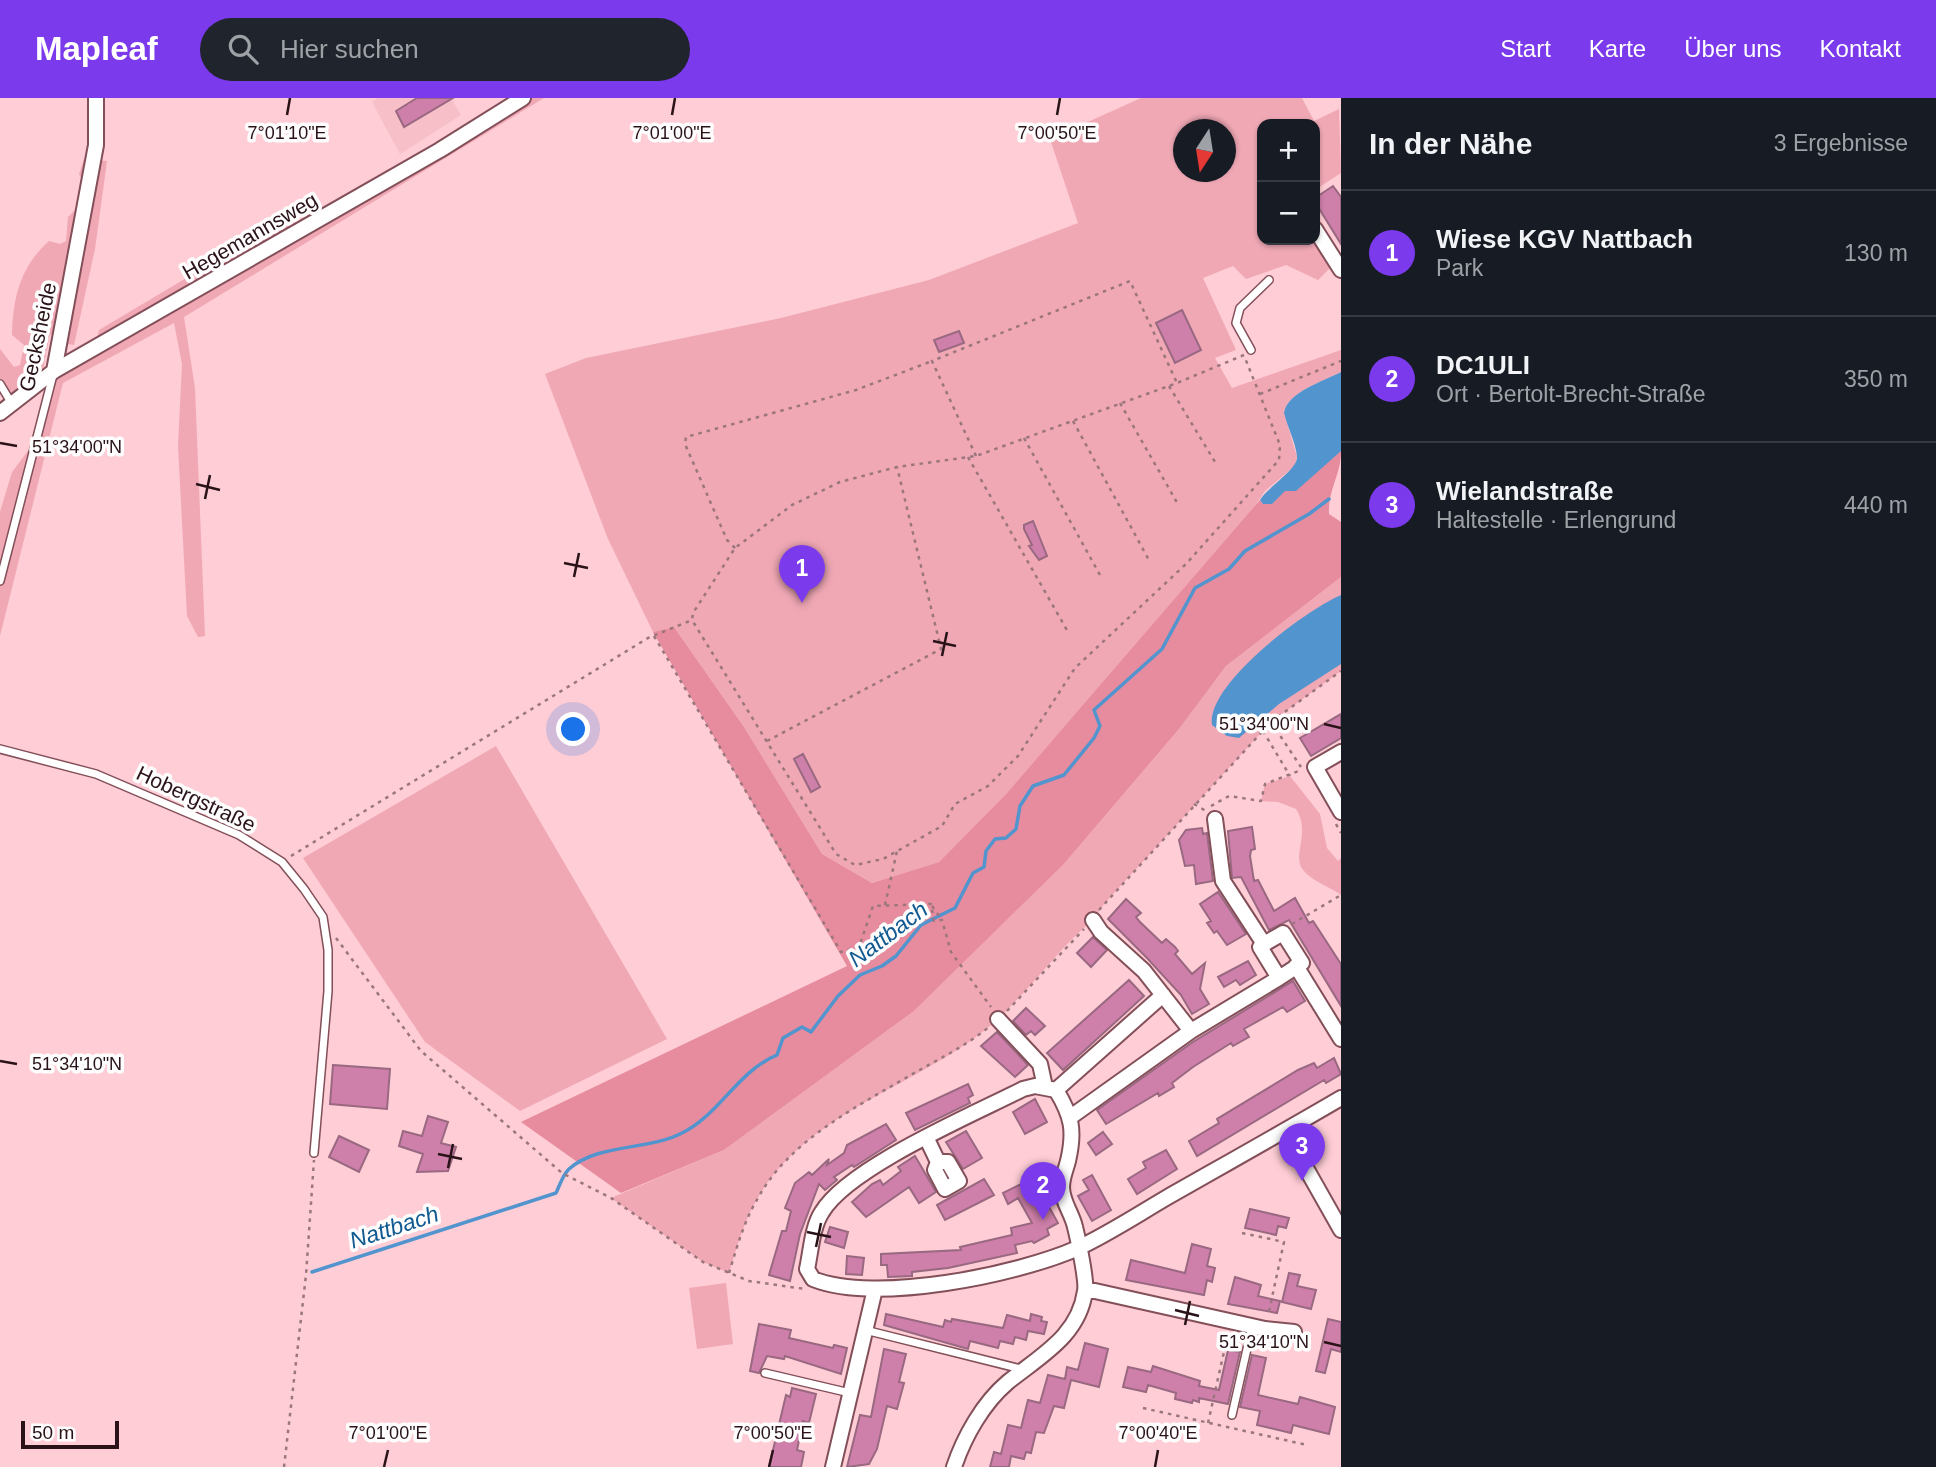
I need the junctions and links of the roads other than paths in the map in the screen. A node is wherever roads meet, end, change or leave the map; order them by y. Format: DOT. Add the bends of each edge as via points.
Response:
graph roads {
  1 [pos="96,98"];
  2 [pos="523,98"];
  3 [pos="1320,237"];
  4 [pos="1341,270"];
  5 [pos="1269,280"];
  6 [pos="1251,350"];
  7 [pos="54,371"];
  8 [pos="0,384"];
  9 [pos="6,408"];
  10 [pos="0,581"];
  11 [pos="0,748"];
  12 [pos="1341,752"];
  13 [pos="1341,812"];
  14 [pos="1211,815"];
  15 [pos="1093,920"];
  16 [pos="1264,944"];
  17 [pos="1296,967"];
  18 [pos="1279,978"];
  19 [pos="1163,995"];
  20 [pos="998,1019"];
  21 [pos="1191,1031"];
  22 [pos="1341,1039"];
  23 [pos="1051,1088"];
  24 [pos="1341,1098"];
  25 [pos="1072,1116"];
  26 [pos="1285,1131"];
  27 [pos="926,1137"];
  28 [pos="314,1153"];
  29 [pos="938,1162"];
  30 [pos="1341,1230"];
  31 [pos="1077,1248"];
  32 [pos="875,1289"];
  33 [pos="1086,1289"];
  34 [pos="1259,1328"];
  35 [pos="865,1330"];
  36 [pos="1294,1332"];
  37 [pos="1025,1370"];
  38 [pos="765,1373"];
  39 [pos="850,1393"];
  40 [pos="1232,1415"];
  41 [pos="833,1467"];
  42 [pos="954,1467"];
  1 -- 7 [label="street, Gecksheide" via="96,145"];
  2 -- 7 [label="street, Hegemannsweg"];
  3 -- 4 [label="street"];
  5 -- 6 [label="lane" via="1240,308 1236,323"];
  7 -- 9 [label="street, Hegemannsweg"];
  7 -- 10 [label="lane, Gecksheide"];
  8 -- 9 [label="lane"];
  11 -- 28 [label="lane, Hobergstraße" via="96,774 239,835 282,862 323,920 328,950"];
  12 -- 13 [label="street" via="1315,767"];
  14 -- 16 [label="street" via="1223,881"];
  15 -- 19 [label="street"];
  16 -- 17 [label="street" via="1283,933 1302,963"];
  16 -- 18 [label="street" via="1260,947"];
  17 -- 18 [label="street"];
  17 -- 22 [label="street"];
  18 -- 21 [label="street"];
  19 -- 21 [label="street"];
  19 -- 23 [label="street"];
  20 -- 23 [label="street" via="1040,1064"];
  21 -- 25 [label="street"];
  23 -- 25 [label="street"];
  23 -- 27 [label="street" via="1023,1089"];
  24 -- 26 [label="street"];
  25 -- 31 [label="street" via="1074,1131 1062,1185"];
  26 -- 30 [label="street"];
  26 -- 31 [label="street"];
  27 -- 29 [label="street"];
  27 -- 32 [label="street" via="860,1176 821,1212 807,1269 813,1279"];
  31 -- 32 [label="street" via="1000,1272"];
  31 -- 33 [label="street"];
  32 -- 35 [label="street"];
  33 -- 34 [label="street"];
  33 -- 37 [label="street" via="1068,1333"];
  34 -- 36 [label="street"];
  34 -- 40 [label="lane"];
  35 -- 37 [label="lane"];
  35 -- 39 [label="street"];
  37 -- 42 [label="street" via="1006,1383 964,1437"];
  38 -- 39 [label="lane"];
  39 -- 41 [label="street"];
}
